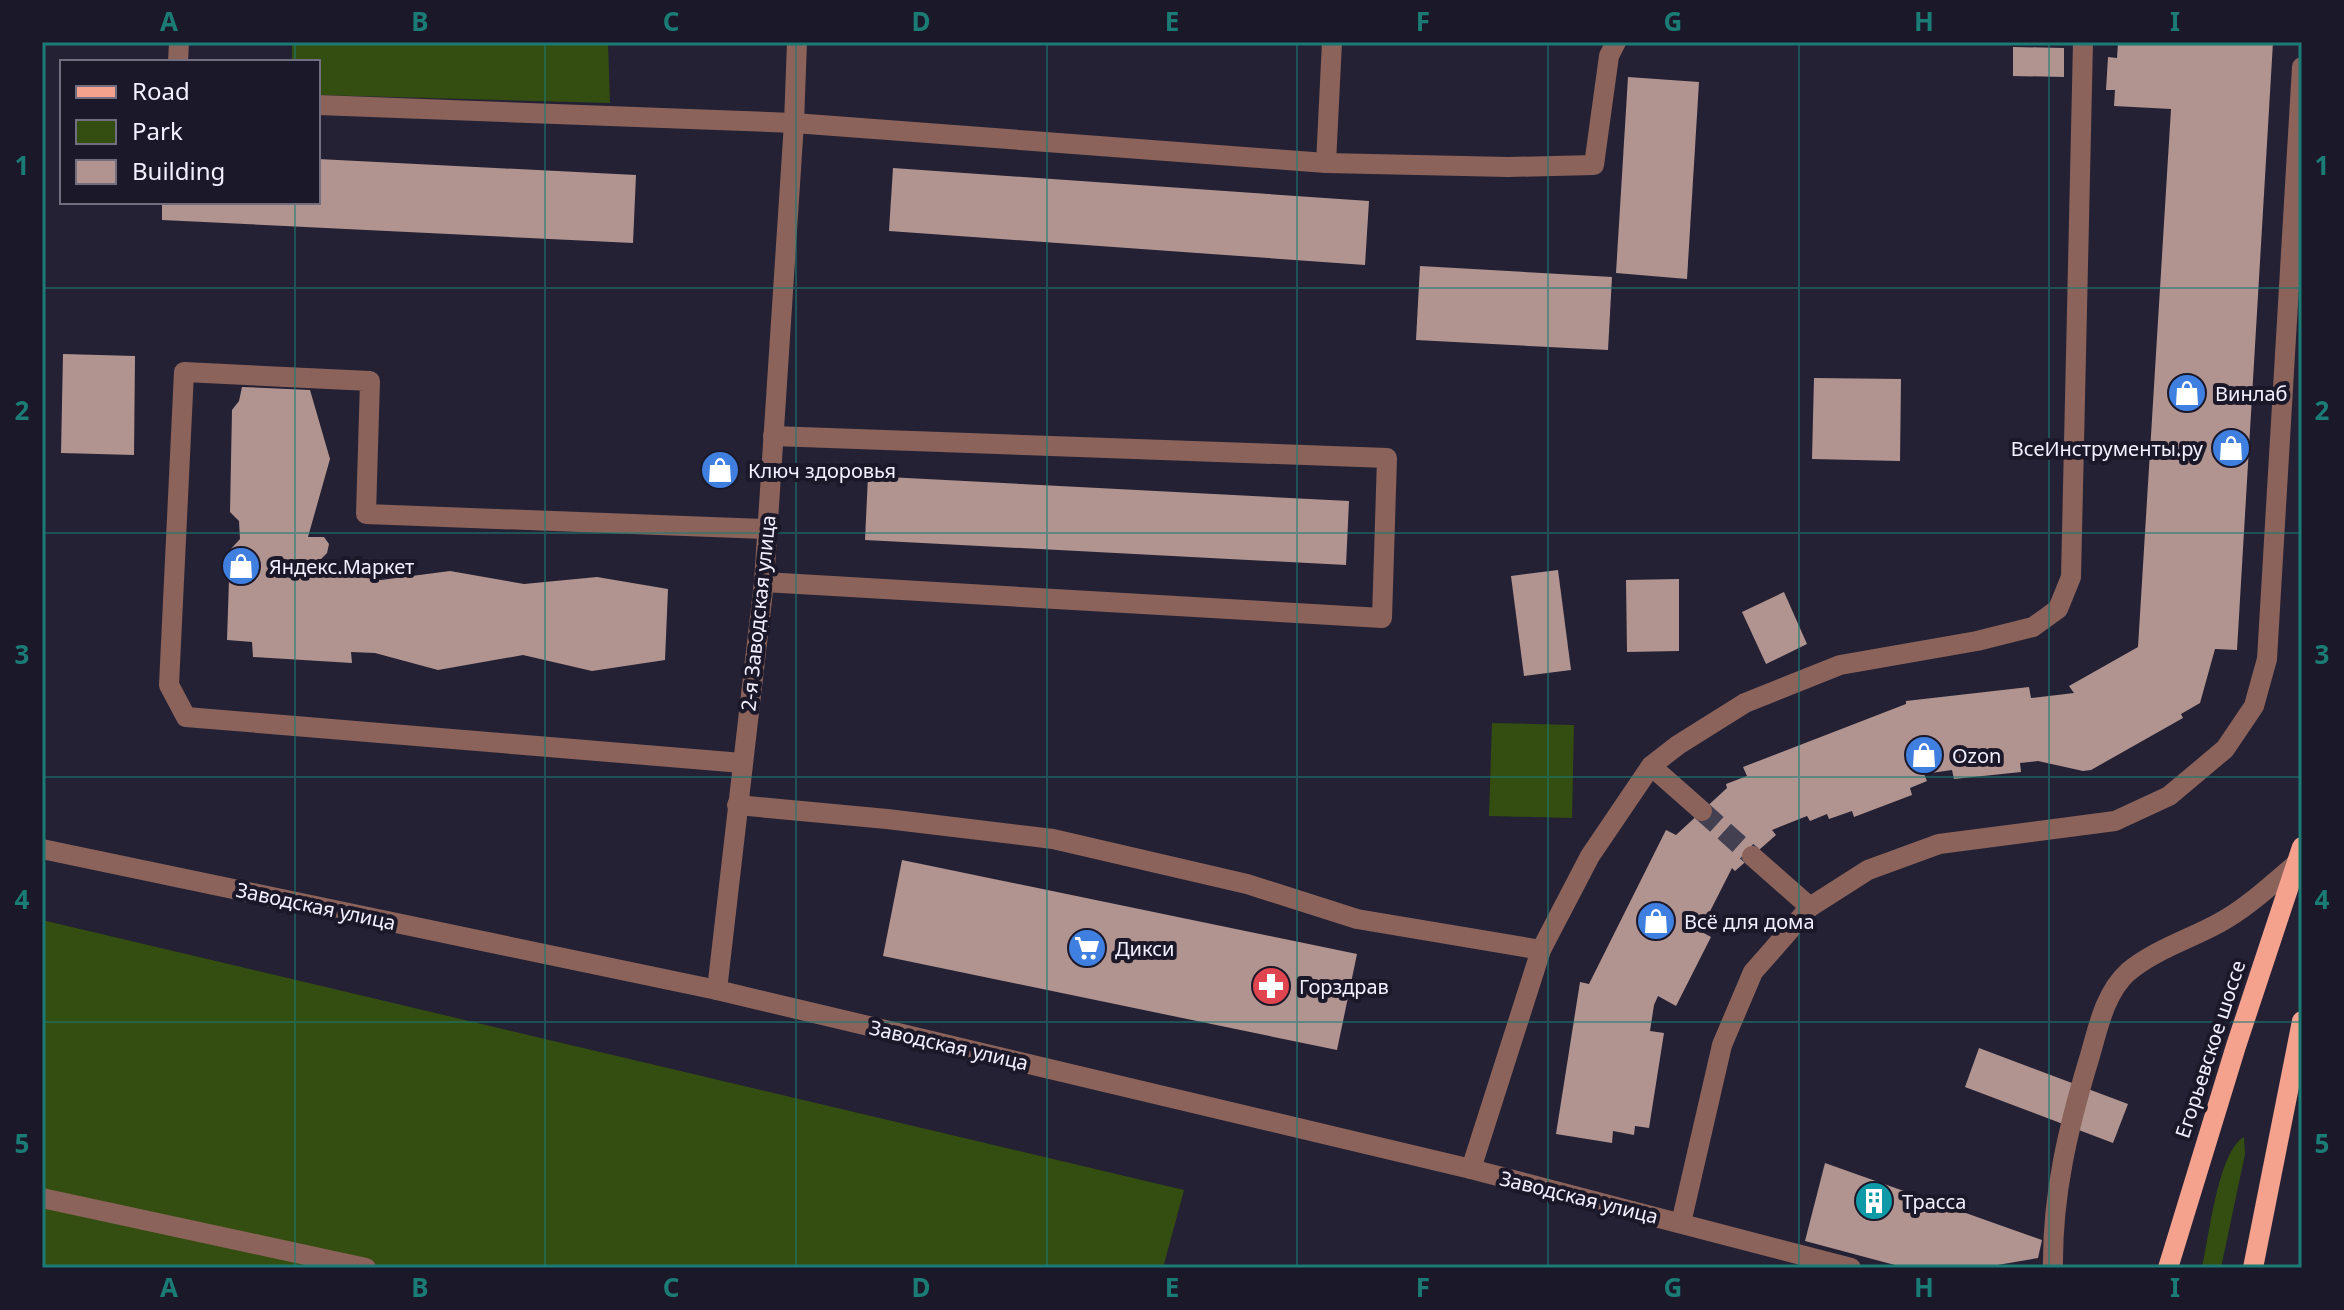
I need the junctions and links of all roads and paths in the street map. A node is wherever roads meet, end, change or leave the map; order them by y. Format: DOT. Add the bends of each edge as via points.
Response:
graph roads {
  1 [pos="797,42"];
  2 [pos="1332,42"];
  3 [pos="1616,42"];
  4 [pos="2083,42"];
  5 [pos="2302,67"];
  6 [pos="320,105"];
  7 [pos="794,123"];
  8 [pos="1326,163"];
  9 [pos="773,436"];
  10 [pos="767,529"];
  11 [pos="764,582"];
  12 [pos="742,763"];
  13 [pos="1651,766"];
  14 [pos="737,805"];
  15 [pos="1702,811"];
  16 [pos="42,849"];
  17 [pos="1752,856"];
  18 [pos="2299,856"];
  19 [pos="1810,907"];
  20 [pos="1541,950"];
  21 [pos="717,990"];
  22 [pos="2302,1021"];
  23 [pos="1471,1169"];
  24 [pos="42,1198"];
  25 [pos="1681,1223"];
  26 [pos="366,1268"];
  27 [pos="1851,1268"];
  28 [pos="2053,1268"];
  29 [pos="2168,1268"];
  30 [pos="2253,1268"];
  1 -- 7 [label="street, 2-я Заводская улица"];
  2 -- 8 [label="street"];
  3 -- 8 [label="street" via="1609,56 1594,165"];
  4 -- 13 [label="street" via="2071,577 2058,609 2033,627 1840,665 1745,703"];
  5 -- 19 [label="street" via="2267,659 2254,706 2225,749 2169,796 2115,821 1939,844 1868,870"];
  6 -- 7 [label="street"];
  7 -- 8 [label="street"];
  7 -- 9 [label="street, 2-я Заводская улица"];
  9 -- 10 [label="street, 2-я Заводская улица"];
  9 -- 11 [label="street" via="1387,458 1382,618"];
  10 -- 11 [label="street, 2-я Заводская улица"];
  10 -- 12 [label="street" via="366,514 370,381 184,372 169,685 186,717"];
  11 -- 12 [label="street, 2-я Заводская улица"];
  12 -- 14 [label="street, 2-я Заводская улица"];
  13 -- 15 [label="street"];
  13 -- 20 [label="street" via="1590,856"];
  14 -- 20 [label="street" via="1053,839 1247,884 1357,919"];
  14 -- 21 [label="street, 2-я Заводская улица"];
  16 -- 21 [label="street, Заводская улица"];
  17 -- 19 [label="street"];
  18 -- 28 [label="street" via="2220,923 2129,971 2115,987 2069,1127 2055,1206"];
  18 -- 29 [label="main road, Егорьевское шоссе"];
  19 -- 25 [label="street" via="1753,972 1722,1045"];
  20 -- 23 [label="street"];
  21 -- 23 [label="street, Заводская улица"];
  22 -- 30 [label="main road"];
  23 -- 25 [label="street, Заводская улица"];
  24 -- 26 [label="street"];
  25 -- 27 [label="street, Заводская улица"];
}
